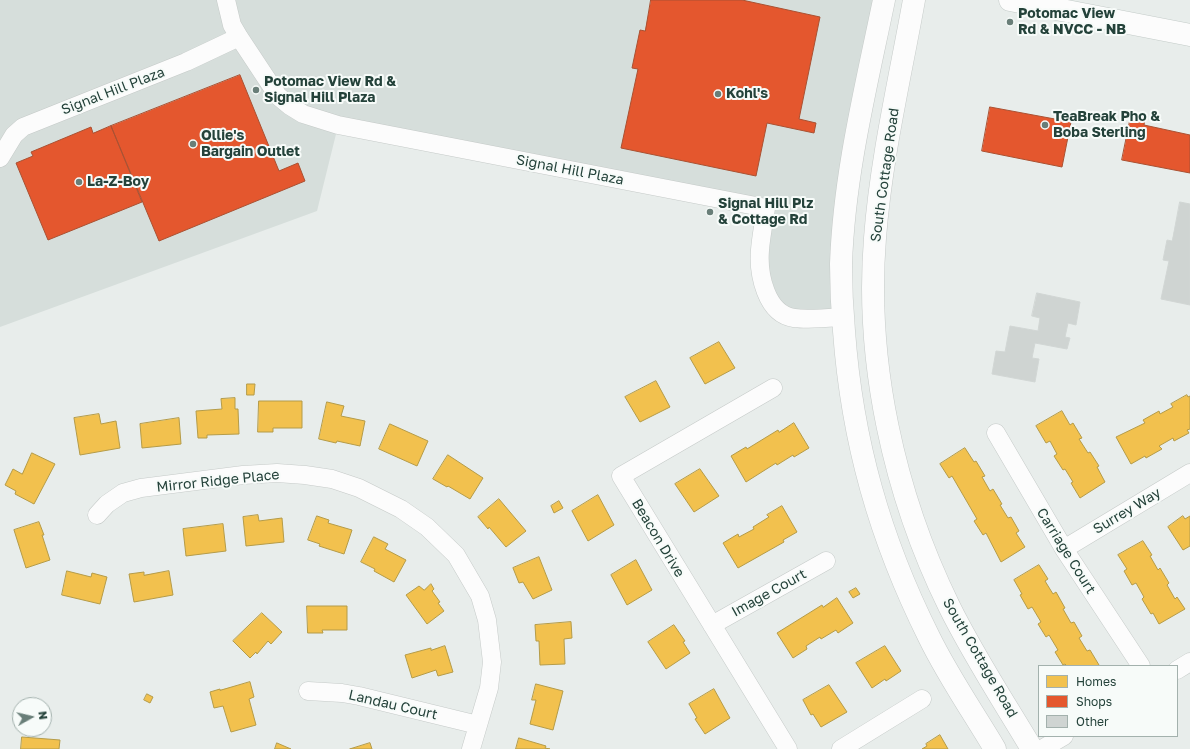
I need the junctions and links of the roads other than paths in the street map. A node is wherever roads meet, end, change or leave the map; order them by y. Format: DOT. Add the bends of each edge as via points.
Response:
graph roads {
  1 [pos="226,0"];
  2 [pos="884,0"];
  3 [pos="914,0"];
  4 [pos="1010,0"];
  5 [pos="1190,35"];
  6 [pos="239,37"];
  7 [pos="0,158"];
  8 [pos="843,317"];
  9 [pos="773,388"];
  10 [pos="996,433"];
  11 [pos="1190,473"];
  12 [pos="97,515"];
  13 [pos="1064,549"];
  14 [pos="826,561"];
  15 [pos="712,625"];
  16 [pos="1190,662"];
  17 [pos="1140,665"];
  18 [pos="1178,669"];
  19 [pos="308,690"];
  20 [pos="922,699"];
  21 [pos="478,724"];
  22 [pos="1062,737"];
  23 [pos="471,749"];
  24 [pos="788,749"];
  25 [pos="841,749"];
  26 [pos="995,749"];
  27 [pos="1032,749"];
  28 [pos="1042,749"];
  1 -- 6 [label="street, Signal Hill Plaza" via="232,25"];
  2 -- 8 [label="street" via="855,145 845,213 841,265"];
  3 -- 27 [label="street, South Cottage Road" via="882,175 875,240 875,317 881,383 889,433 902,485 932,570 968,643"];
  4 -- 5 [label="street"];
  6 -- 7 [label="street, Signal Hill Plaza" via="186,62 23,127 14,135"];
  6 -- 8 [label="street, Signal Hill Plaza" via="278,96 303,114 319,120 766,208 760,266 767,293 777,310 794,318"];
  8 -- 26 [label="street" via="846,364 853,409 870,488 881,524 907,592 930,639"];
  9 -- 15 [label="street, Beacon Drive" via="621,476"];
  10 -- 13 [label="street, Carriage Court"];
  11 -- 13 [label="street, Surrey Way"];
  12 -- 21 [label="street, Mirror Ridge Place" via="107,504 124,493 141,488 277,473 332,479 359,488 401,509 427,527 456,555 480,596 487,620 492,662 490,688"];
  13 -- 17 [label="street, Carriage Court"];
  14 -- 15 [label="street, Image Court"];
  15 -- 24 [label="street, Beacon Drive"];
  16 -- 18 [label="street"];
  19 -- 21 [label="street, Landau Court" via="359,696"];
  20 -- 25 [label="street"];
  21 -- 23 [label="street, Mirror Ridge Place"];
  22 -- 28 [label="street"];
}
